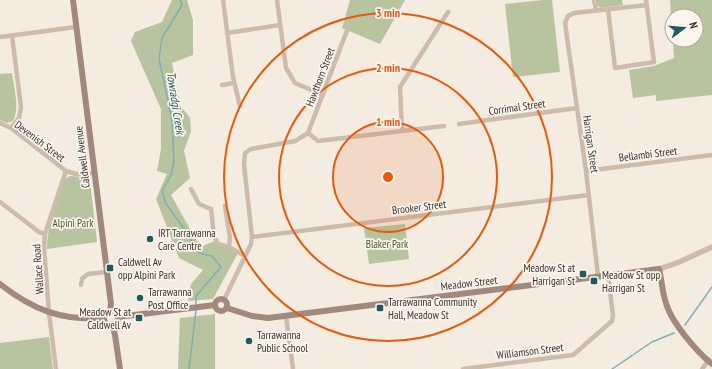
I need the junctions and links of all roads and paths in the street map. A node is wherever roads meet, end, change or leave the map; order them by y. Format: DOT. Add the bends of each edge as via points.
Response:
graph roads {
  1 [pos="73,0"];
  2 [pos="223,0"];
  3 [pos="277,0"];
  4 [pos="594,0"];
  5 [pos="646,2"];
  6 [pos="608,9"];
  7 [pos="596,10"];
  8 [pos="448,12"];
  9 [pos="280,25"];
  10 [pos="76,27"];
  11 [pos="348,28"];
  12 [pos="227,33"];
  13 [pos="12,36"];
  14 [pos="0,37"];
  15 [pos="234,83"];
  16 [pos="222,85"];
  17 [pos="323,95"];
  18 [pos="240,106"];
  19 [pos="577,108"];
  20 [pos="0,123"];
  21 [pos="459,124"];
  22 [pos="444,126"];
  23 [pos="11,128"];
  24 [pos="402,130"];
  25 [pos="308,133"];
  26 [pos="712,155"];
  27 [pos="66,171"];
  28 [pos="586,171"];
  29 [pos="94,173"];
  30 [pos="191,189"];
  31 [pos="589,195"];
  32 [pos="0,202"];
  33 [pos="225,206"];
  34 [pos="45,234"];
  35 [pos="252,237"];
  36 [pos="229,247"];
  37 [pos="712,247"];
  38 [pos="245,256"];
  39 [pos="659,269"];
  40 [pos="106,272"];
  41 [pos="608,275"];
  42 [pos="598,276"];
  43 [pos="0,284"];
  44 [pos="81,286"];
  45 [pos="224,300"];
  46 [pos="215,305"];
  47 [pos="227,308"];
  48 [pos="110,311"];
  49 [pos="49,313"];
  50 [pos="286,316"];
  51 [pos="118,317"];
  52 [pos="104,318"];
  53 [pos="112,324"];
  54 [pos="710,363"];
  55 [pos="56,369"];
  56 [pos="120,369"];
  57 [pos="293,369"];
  58 [pos="463,369"];
  59 [pos="702,369"];
  1 -- 10 [label="main road, Caldwell Avenue"];
  2 -- 12 [label="street"];
  3 -- 9 [label="street"];
  4 -- 7 [label="street"];
  5 -- 6 [label="street"];
  5 -- 6 [label="street" via="654,62 616,68"];
  6 -- 7 [label="street"];
  7 -- 19 [label="street, Harrigan Street" via="574,13 568,16 565,23"];
  8 -- 24 [label="street" via="400,87"];
  9 -- 12 [label="street"];
  9 -- 17 [label="street" via="286,68 295,83"];
  10 -- 13 [label="street"];
  10 -- 29 [label="main road, Caldwell Avenue"];
  11 -- 17 [label="street, Hawthorn Street"];
  12 -- 15 [label="street"];
  13 -- 14 [label="street"];
  13 -- 23 [label="street" via="21,107 19,118"];
  15 -- 16 [label="street"];
  15 -- 18 [label="street"];
  17 -- 25 [label="street, Hawthorn Street"];
  19 -- 21 [label="street, Corrimal Street"];
  19 -- 28 [label="street, Harrigan Street"];
  20 -- 23 [label="street, Devenish Street"];
  22 -- 24 [label="street"];
  23 -- 27 [label="street, Devenish Street"];
  24 -- 25 [label="street" via="318,141"];
  25 -- 35 [label="street" via="295,141 254,148 245,154"];
  26 -- 28 [label="street, Bellambi Street"];
  27 -- 29 [label="street, Devenish Street" via="76,174"];
  27 -- 34 [label="street, Wallace Road"];
  28 -- 31 [label="street, Harrigan Street"];
  29 -- 40 [label="main road, Caldwell Avenue"];
  30 -- 36 [label="street" via="199,204 211,209 214,236 218,244"];
  31 -- 35 [label="street, Brooker Street"];
  31 -- 42 [label="street, Harrigan Street"];
  32 -- 34 [label="street"];
  33 -- 36 [label="street"];
  34 -- 49 [label="street, Wallace Road"];
  35 -- 38 [label="street"];
  36 -- 38 [label="street"];
  37 -- 39 [label="street, Meadow Street"];
  38 -- 45 [label="street"];
  39 -- 41 [label="main road, Meadow Street"];
  39 -- 54 [label="main road" via="669,312 694,348"];
  40 -- 44 [label="street" via="85,275"];
  40 -- 48 [label="main road, Caldwell Avenue"];
  41 -- 42 [label="main road, Meadow Street"];
  41 -- 58 [label="street, Williamson Street" via="612,321 573,355"];
  42 -- 50 [label="main road, Meadow Street"];
  43 -- 49 [label="main road" via="29,305"];
  45 -- 46 [label="main road" via="218,300"];
  45 -- 47 [label="main road"];
  46 -- 47 [label="main road" via="220,311"];
  46 -- 51 [label="main road"];
  47 -- 50 [label="main road, Meadow Street" via="259,318"];
  48 -- 51 [label="main road"];
  48 -- 52 [label="main road"];
  49 -- 52 [label="main road"];
  49 -- 55 [label="street, Wallace Road"];
  50 -- 57 [label="street"];
  51 -- 53 [label="main road"];
  52 -- 53 [label="main road" via="107,323"];
  53 -- 56 [label="main road"];
  54 -- 59 [label="street"];
}
